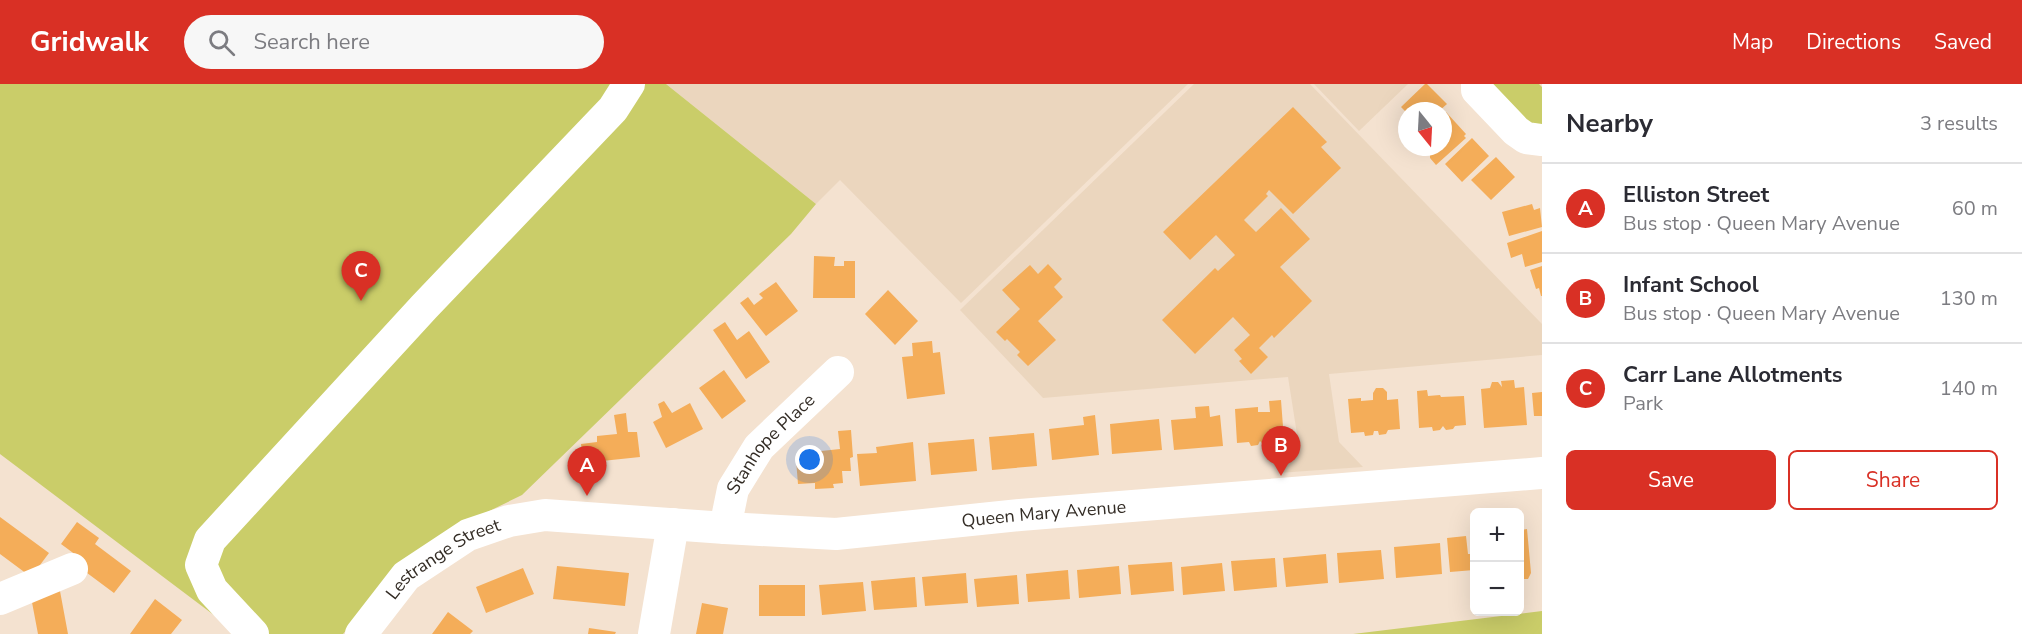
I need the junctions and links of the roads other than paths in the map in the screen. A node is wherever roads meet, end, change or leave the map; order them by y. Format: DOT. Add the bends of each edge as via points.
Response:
graph roads {
  1 [pos="629,84"];
  2 [pos="1477,84"];
  3 [pos="1542,140"];
  4 [pos="838,372"];
  5 [pos="1542,473"];
  6 [pos="545,515"];
  7 [pos="673,524"];
  8 [pos="725,528"];
  9 [pos="72,569"];
  10 [pos="0,599"];
  11 [pos="253,634"];
  12 [pos="361,634"];
  13 [pos="654,634"];
  1 -- 11 [label="street" via="613,109 210,540 201,565 212,590"];
  2 -- 3 [label="street" via="1477,90 1516,131 1526,138"];
  4 -- 8 [label="street, Stanhope Place" via="759,447 733,489"];
  5 -- 8 [label="street, Queen Mary Avenue" via="1020,515 836,534"];
  6 -- 7 [label="street, Queen Mary Avenue"];
  6 -- 12 [label="street, Lestrange Street" via="509,521 468,535 406,576"];
  7 -- 8 [label="street, Queen Mary Avenue"];
  7 -- 13 [label="street"];
  9 -- 10 [label="street"];
}
